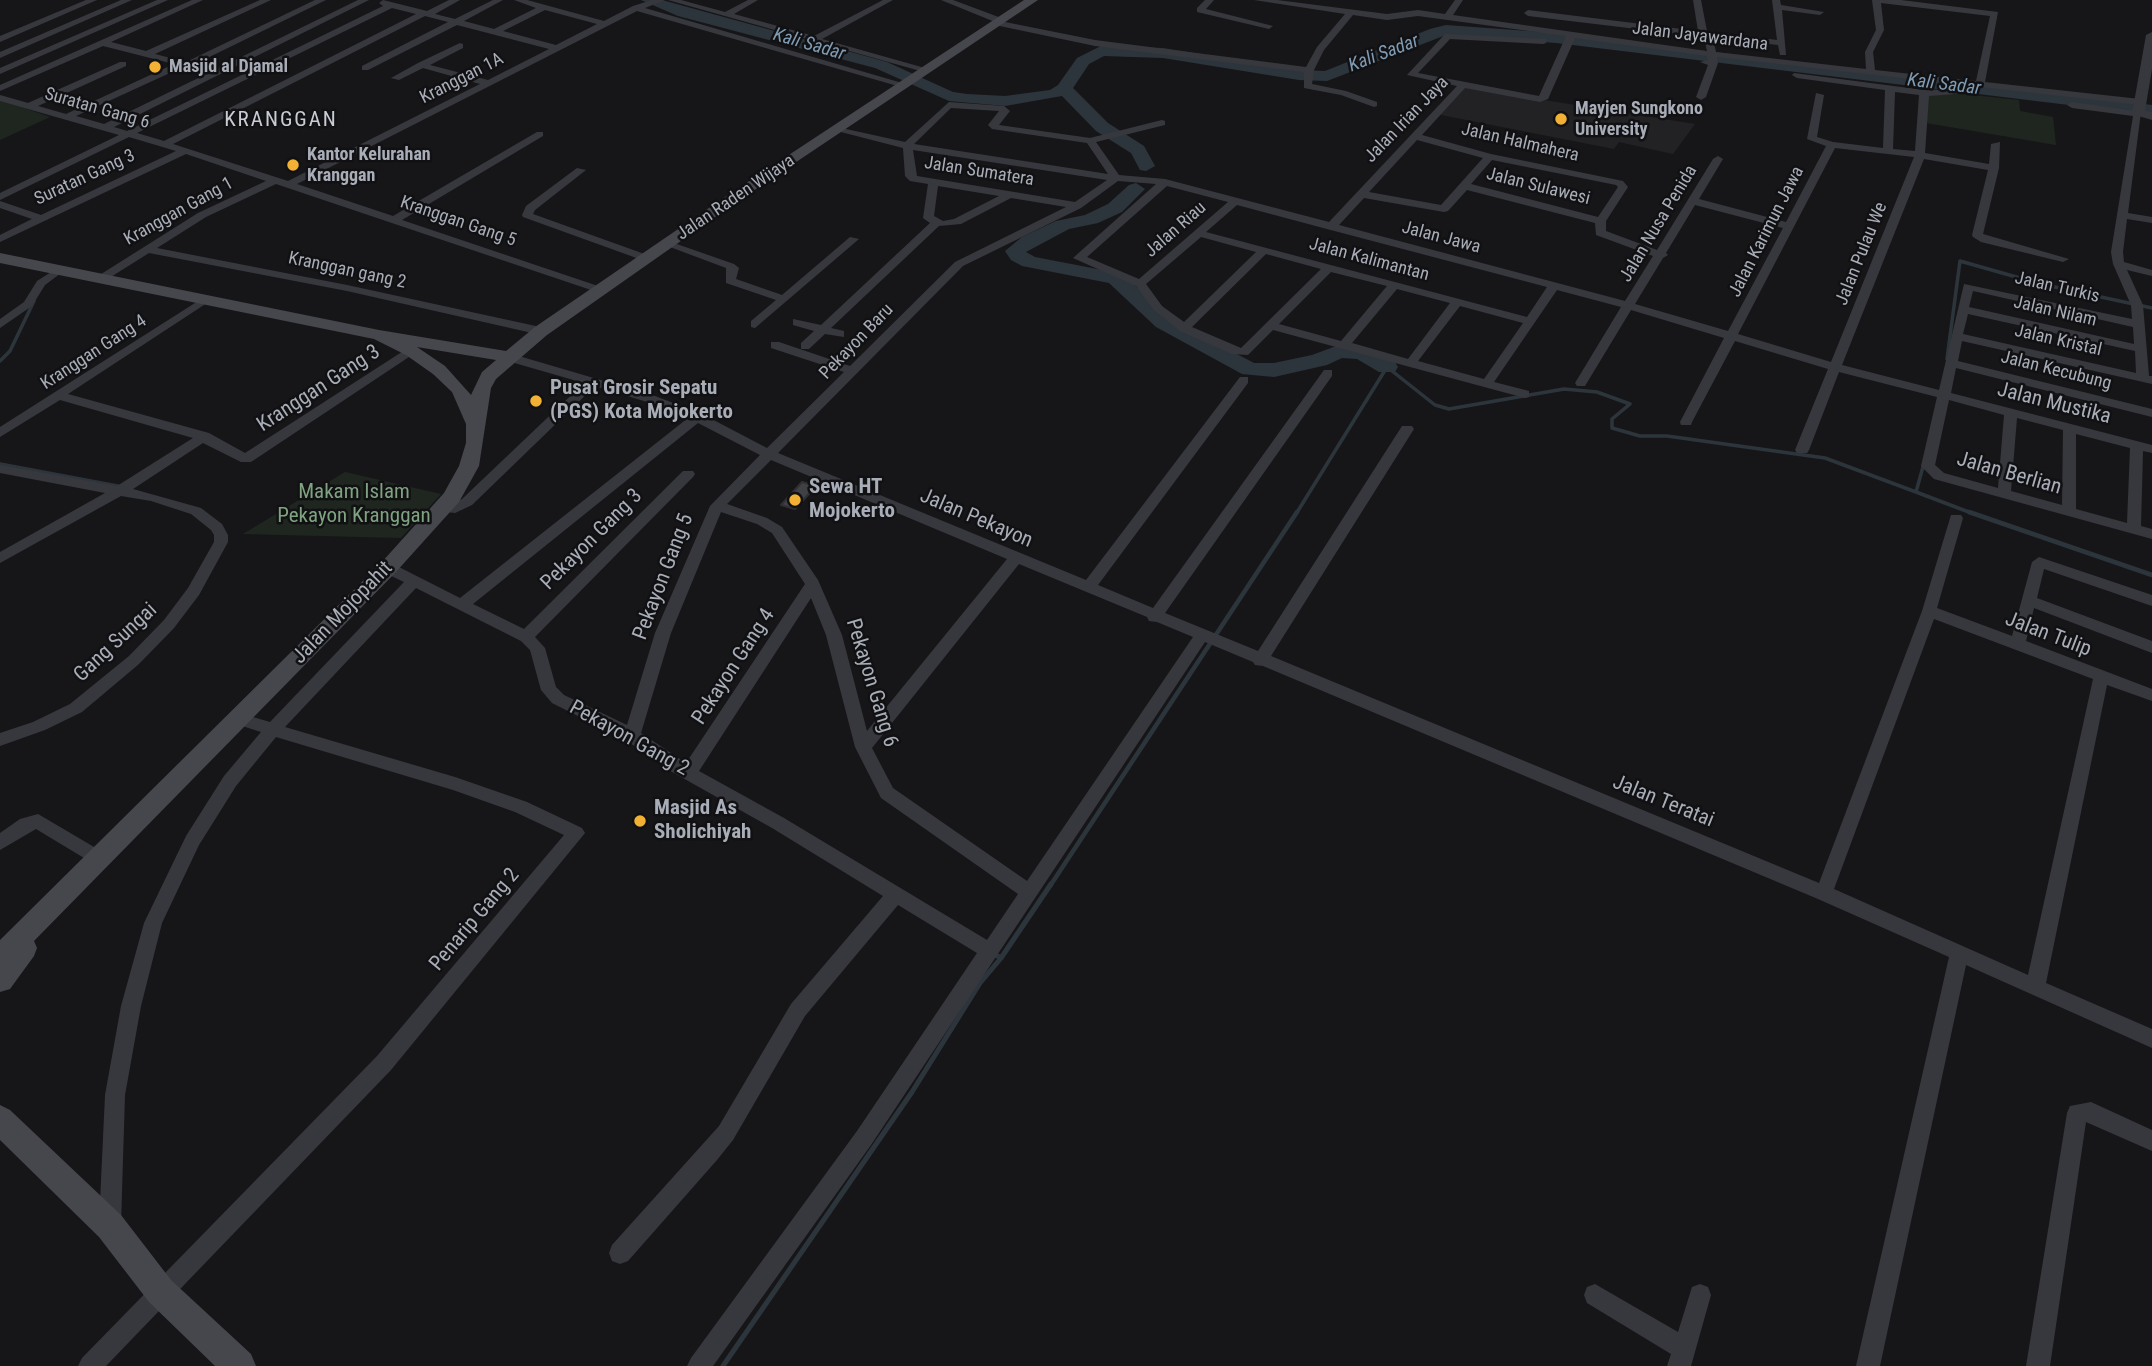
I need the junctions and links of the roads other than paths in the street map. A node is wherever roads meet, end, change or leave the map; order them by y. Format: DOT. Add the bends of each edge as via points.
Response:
graph roads {
  1 [pos="93,0"];
  2 [pos="128,0"];
  3 [pos="164,0"];
  4 [pos="199,0"];
  5 [pos="267,0"];
  6 [pos="322,0"];
  7 [pos="365,0"];
  8 [pos="421,0"];
  9 [pos="456,0"];
  10 [pos="499,0"];
  11 [pos="519,0"];
  12 [pos="625,0"];
  13 [pos="672,0"];
  14 [pos="754,0"];
  15 [pos="889,0"];
  16 [pos="945,0"];
  17 [pos="1032,0"];
  18 [pos="1210,0"];
  19 [pos="1261,0"];
  20 [pos="1459,0"];
  21 [pos="1531,0"];
  22 [pos="1697,0"];
  23 [pos="1879,0"];
  24 [pos="376,1"];
  25 [pos="649,4"];
  26 [pos="1777,4"];
  27 [pos="391,5"];
  28 [pos="544,7"];
  29 [pos="404,8"];
  30 [pos="1820,12"];
  31 [pos="1349,13"];
  32 [pos="1528,13"];
  33 [pos="427,14"];
  34 [pos="726,15"];
  35 [pos="1447,18"];
  36 [pos="455,22"];
  37 [pos="1000,22"];
  38 [pos="606,24"];
  39 [pos="1269,26"];
  40 [pos="1523,30"];
  41 [pos="495,32"];
  42 [pos="1705,33"];
  43 [pos="2152,35"];
  44 [pos="0,39"];
  45 [pos="815,39"];
  46 [pos="1569,40"];
  47 [pos="103,43"];
  48 [pos="1781,43"];
  49 [pos="460,46"];
  50 [pos="557,48"];
  51 [pos="0,55"];
  52 [pos="145,55"];
  53 [pos="1712,58"];
  54 [pos="1785,63"];
  55 [pos="123,64"];
  56 [pos="184,64"];
  57 [pos="422,65"];
  58 [pos="365,68"];
  59 [pos="927,70"];
  60 [pos="0,71"];
  61 [pos="217,72"];
  62 [pos="1871,72"];
  63 [pos="1309,73"];
  64 [pos="396,78"];
  65 [pos="240,79"];
  66 [pos="489,83"];
  67 [pos="906,83"];
  68 [pos="1980,85"];
  69 [pos="1462,86"];
  70 [pos="0,88"];
  71 [pos="1891,88"];
  72 [pos="1924,93"];
  73 [pos="1819,95"];
  74 [pos="1701,97"];
  75 [pos="0,98"];
  76 [pos="1374,104"];
  77 [pos="29,106"];
  78 [pos="2142,110"];
  79 [pos="67,117"];
  80 [pos="1162,123"];
  81 [pos="844,125"];
  82 [pos="106,127"];
  83 [pos="129,133"];
  84 [pos="540,134"];
  85 [pos="1417,137"];
  86 [pos="1090,141"];
  87 [pos="165,144"];
  88 [pos="913,144"];
  89 [pos="1996,144"];
  90 [pos="1832,145"];
  91 [pos="185,150"];
  92 [pos="1888,151"];
  93 [pos="1920,155"];
  94 [pos="1490,157"];
  95 [pos="1718,159"];
  96 [pos="1994,168"];
  97 [pos="581,170"];
  98 [pos="1122,179"];
  99 [pos="276,180"];
  100 [pos="1166,182"];
  101 [pos="933,183"];
  102 [pos="290,184"];
  103 [pos="1465,186"];
  104 [pos="1011,194"];
  105 [pos="1365,195"];
  106 [pos="0,197"];
  107 [pos="1693,201"];
  108 [pos="1234,202"];
  109 [pos="0,204"];
  110 [pos="1077,206"];
  111 [pos="2123,215"];
  112 [pos="39,218"];
  113 [pos="396,219"];
  114 [pos="2152,220"];
  115 [pos="1601,221"];
  116 [pos="936,223"];
  117 [pos="1789,226"];
  118 [pos="1336,228"];
  119 [pos="1199,233"];
  120 [pos="0,239"];
  121 [pos="854,239"];
  122 [pos="667,244"];
  123 [pos="145,249"];
  124 [pos="1264,250"];
  125 [pos="1662,255"];
  126 [pos="0,258"];
  127 [pos="646,258"];
  128 [pos="2063,259"];
  129 [pos="2119,264"];
  130 [pos="1328,268"];
  131 [pos="59,270"];
  132 [pos="2152,273"];
  133 [pos="102,278"];
  134 [pos="1140,284"];
  135 [pos="1394,285"];
  136 [pos="1554,286"];
  137 [pos="600,290"];
  138 [pos="206,299"];
  139 [pos="784,299"];
  140 [pos="1457,302"];
  141 [pos="1630,306"];
  142 [pos="2137,306"];
  143 [pos="1962,309"];
  144 [pos="2152,313"];
  145 [pos="1530,321"];
  146 [pos="797,322"];
  147 [pos="0,324"];
  148 [pos="755,324"];
  149 [pos="2137,324"];
  150 [pos="1273,326"];
  151 [pos="1184,328"];
  152 [pos="822,329"];
  153 [pos="541,331"];
  154 [pos="840,334"];
  155 [pos="379,335"];
  156 [pos="1734,336"];
  157 [pos="1957,336"];
  158 [pos="775,345"];
  159 [pos="1344,345"];
  160 [pos="805,346"];
  161 [pos="2140,349"];
  162 [pos="412,351"];
  163 [pos="508,357"];
  164 [pos="1411,363"];
  165 [pos="1952,363"];
  166 [pos="1835,367"];
  167 [pos="853,371"];
  168 [pos="1328,373"];
  169 [pos="2147,379"];
  170 [pos="1244,380"];
  171 [pos="592,382"];
  172 [pos="1487,383"];
  173 [pos="1581,383"];
  174 [pos="1525,394"];
  175 [pos="1941,394"];
  176 [pos="60,396"];
  177 [pos="2011,413"];
  178 [pos="2152,414"];
  179 [pos="697,417"];
  180 [pos="1686,422"];
  181 [pos="475,424"];
  182 [pos="2070,428"];
  183 [pos="1407,429"];
  184 [pos="0,433"];
  185 [pos="204,436"];
  186 [pos="2137,445"];
  187 [pos="2152,449"];
  188 [pos="1802,450"];
  189 [pos="771,455"];
  190 [pos="469,466"];
  191 [pos="0,468"];
  192 [pos="688,474"];
  193 [pos="494,478"];
  194 [pos="125,486"];
  195 [pos="2004,494"];
  196 [pos="717,506"];
  197 [pos="443,508"];
  198 [pos="2069,513"];
  199 [pos="1956,518"];
  200 [pos="2134,529"];
  201 [pos="2152,534"];
  202 [pos="0,558"];
  203 [pos="1015,559"];
  204 [pos="388,568"];
  205 [pos="415,580"];
  206 [pos="813,584"];
  207 [pos="1089,586"];
  208 [pos="2028,600"];
  209 [pos="2152,601"];
  210 [pos="464,603"];
  211 [pos="1929,611"];
  212 [pos="1154,617"];
  213 [pos="526,636"];
  214 [pos="1211,640"];
  215 [pos="2017,646"];
  216 [pos="2152,647"];
  217 [pos="1259,660"];
  218 [pos="2101,678"];
  219 [pos="2152,695"];
  220 [pos="239,719"];
  221 [pos="272,730"];
  222 [pos="632,735"];
  223 [pos="0,740"];
  224 [pos="863,747"];
  225 [pos="689,772"];
  226 [pos="0,843"];
  227 [pos="90,863"];
  228 [pos="1029,892"];
  229 [pos="1824,893"];
  230 [pos="896,894"];
  231 [pos="991,952"];
  232 [pos="1959,954"];
  233 [pos="0,958"];
  234 [pos="0,980"];
  235 [pos="2035,988"];
  236 [pos="2152,1039"];
  237 [pos="0,1120"];
  238 [pos="2152,1141"];
  239 [pos="110,1226"];
  240 [pos="621,1254"];
  241 [pos="160,1291"];
  242 [pos="1595,1295"];
  243 [pos="1700,1295"];
  244 [pos="1681,1358"];
  245 [pos="90,1366"];
  246 [pos="239,1366"];
  247 [pos="699,1366"];
  248 [pos="1868,1366"];
  249 [pos="2038,1366"];
  1 -- 44 [label="street"];
  2 -- 51 [label="street"];
  3 -- 60 [label="street"];
  4 -- 47 [label="street"];
  5 -- 52 [label="street"];
  6 -- 56 [label="street"];
  7 -- 61 [label="street"];
  8 -- 29 [label="street"];
  9 -- 33 [label="street"];
  10 -- 36 [label="street"];
  11 -- 28 [label="street"];
  12 -- 25 [label="street"];
  13 -- 34 [label="street"];
  14 -- 34 [label="street"];
  15 -- 45 [label="street"];
  16 -- 37 [label="street"];
  17 -- 37 [label="main road, Jalan Raden Wijaya"];
  18 -- 39 [label="street" via="1200,10"];
  19 -- 31 [label="street"];
  20 -- 35 [label="street"];
  21 -- 32 [label="street"];
  22 -- 42 [label="street"];
  23 -- 62 [label="street" via="1880,30 1869,52"];
  23 -- 68 [label="street" via="1995,14"];
  24 -- 27 [label="street"];
  25 -- 38 [label="street, Kranggan 1A"];
  25 -- 67 [label="street"];
  26 -- 30 [label="street"];
  26 -- 48 [label="street"];
  27 -- 29 [label="street"];
  27 -- 65 [label="street"];
  28 -- 38 [label="street"];
  28 -- 41 [label="street"];
  29 -- 33 [label="street"];
  31 -- 35 [label="street"];
  31 -- 63 [label="street"];
  32 -- 40 [label="street"];
  32 -- 42 [label="street"];
  33 -- 36 [label="street"];
  33 -- 87 [label="street"];
  34 -- 45 [label="street"];
  35 -- 40 [label="street"];
  36 -- 41 [label="street"];
  36 -- 58 [label="street"];
  37 -- 59 [label="main road, Jalan Raden Wijaya"];
  37 -- 63 [label="street" via="1095,43"];
  38 -- 50 [label="street, Kranggan 1A"];
  40 -- 46 [label="street"];
  41 -- 50 [label="street"];
  42 -- 48 [label="street"];
  42 -- 53 [label="street"];
  43 -- 78 [label="street"];
  45 -- 59 [label="street"];
  46 -- 53 [label="street"];
  46 -- 69 [label="street, Jalan Irian Jaya" via="1543,99"];
  46 -- 69 [label="street" via="1448,36 1412,73"];
  47 -- 52 [label="street"];
  47 -- 70 [label="street"];
  48 -- 54 [label="street"];
  49 -- 57 [label="street"];
  50 -- 66 [label="street, Kranggan 1A"];
  52 -- 56 [label="street"];
  53 -- 54 [label="street, Jalan Jayawardana"];
  53 -- 71 [label="street"];
  53 -- 74 [label="street"];
  54 -- 62 [label="street, Jalan Jayawardana"];
  55 -- 77 [label="street"];
  56 -- 61 [label="street"];
  56 -- 79 [label="street"];
  57 -- 64 [label="street"];
  57 -- 66 [label="street"];
  59 -- 67 [label="main road, Jalan Raden Wijaya"];
  61 -- 65 [label="street"];
  61 -- 82 [label="street"];
  62 -- 68 [label="street, Jalan Jayawardana"];
  63 -- 76 [label="street" via="1307,86"];
  65 -- 83 [label="street"];
  66 -- 102 [label="street, Kranggan 1A"];
  67 -- 81 [label="main road, Jalan Raden Wijaya"];
  68 -- 78 [label="street, Jalan Jayawardana"];
  69 -- 85 [label="street, Jalan Irian Jaya"];
  71 -- 72 [label="street"];
  71 -- 92 [label="street"];
  72 -- 78 [label="street" via="1956,91"];
  72 -- 93 [label="street, Jalan Pulau We"];
  73 -- 90 [label="street" via="1811,137"];
  75 -- 77 [label="street, Suratan Gang 6"];
  77 -- 79 [label="street, Suratan Gang 6"];
  78 -- 111 [label="street"];
  79 -- 82 [label="street, Suratan Gang 6"];
  80 -- 86 [label="street"];
  81 -- 88 [label="street, Jalan Jawa"];
  81 -- 122 [label="main road, Jalan Raden Wijaya"];
  82 -- 83 [label="street, Suratan Gang 6"];
  83 -- 87 [label="street, Suratan Gang 6"];
  83 -- 106 [label="street"];
  84 -- 113 [label="street"];
  85 -- 94 [label="street, Jalan Halmahera"];
  85 -- 105 [label="street, Jalan Irian Jaya"];
  86 -- 88 [label="street" via="998,128 993,125 1004,109 953,104 942,109"];
  86 -- 98 [label="street"];
  87 -- 91 [label="street, Suratan Gang 6"];
  88 -- 98 [label="street, Jalan Jawa"];
  88 -- 101 [label="street, Jalan Sumatera" via="911,178"];
  89 -- 96 [label="street"];
  90 -- 92 [label="street"];
  90 -- 117 [label="street, Jalan Karimun Jawa"];
  91 -- 99 [label="street, Kranggan Gang 5"];
  91 -- 112 [label="street, Suratan Gang 3"];
  92 -- 93 [label="street"];
  93 -- 96 [label="street"];
  93 -- 166 [label="street, Jalan Pulau We"];
  94 -- 103 [label="street"];
  94 -- 115 [label="street, Jalan Halmahera" via="1619,183 1623,187"];
  95 -- 107 [label="street, Jalan Nusa Penida"];
  96 -- 128 [label="street" via="1977,235"];
  97 -- 127 [label="street" via="527,215"];
  98 -- 100 [label="street, Jalan Jawa"];
  98 -- 110 [label="street, Pekayon Baru"];
  99 -- 102 [label="street, Kranggan Gang 5"];
  99 -- 123 [label="street, Kranggan Gang 1"];
  100 -- 108 [label="street, Jalan Jawa"];
  100 -- 134 [label="street" via="1079,258"];
  101 -- 104 [label="street, Jalan Sumatera"];
  101 -- 116 [label="street" via="928,218"];
  102 -- 113 [label="street, Kranggan Gang 5"];
  103 -- 105 [label="street" via="1440,210"];
  103 -- 115 [label="street, Jalan Sulawesi"];
  104 -- 110 [label="street, Jalan Sumatera"];
  104 -- 116 [label="street" via="957,222"];
  105 -- 118 [label="street, Jalan Irian Jaya"];
  107 -- 117 [label="street"];
  107 -- 125 [label="street, Jalan Nusa Penida"];
  108 -- 118 [label="street, Jalan Jawa"];
  108 -- 119 [label="street, Jalan Riau"];
  109 -- 112 [label="street"];
  110 -- 167 [label="street, Pekayon Baru" via="971,257"];
  111 -- 114 [label="street"];
  111 -- 129 [label="street"];
  112 -- 120 [label="street, Suratan Gang 3"];
  113 -- 137 [label="street, Kranggan Gang 5"];
  115 -- 125 [label="street" via="1603,236"];
  116 -- 152 [label="street"];
  117 -- 156 [label="street, Jalan Karimun Jawa"];
  118 -- 136 [label="street, Jalan Jawa"];
  119 -- 124 [label="street, Jalan Kalimantan"];
  119 -- 134 [label="street, Jalan Riau"];
  121 -- 139 [label="street"];
  122 -- 127 [label="main road, Jalan Raden Wijaya"];
  122 -- 139 [label="street" via="730,266 730,281"];
  123 -- 133 [label="street, Kranggan Gang 1"];
  123 -- 153 [label="street, Kranggan gang 2"];
  124 -- 130 [label="street, Jalan Kalimantan"];
  124 -- 151 [label="street"];
  125 -- 141 [label="street, Jalan Nusa Penida"];
  126 -- 131 [label="main road"];
  127 -- 137 [label="main road, Jalan Raden Wijaya"];
  129 -- 132 [label="street"];
  129 -- 142 [label="street"];
  130 -- 135 [label="street, Jalan Kalimantan"];
  130 -- 150 [label="street"];
  131 -- 133 [label="main road"];
  131 -- 147 [label="street" via="41,283 28,304"];
  133 -- 138 [label="main road"];
  134 -- 151 [label="street" via="1157,308"];
  135 -- 140 [label="street, Jalan Kalimantan"];
  135 -- 159 [label="street"];
  136 -- 141 [label="street, Jalan Jawa"];
  136 -- 145 [label="street"];
  137 -- 153 [label="main road, Jalan Raden Wijaya"];
  138 -- 155 [label="main road"];
  138 -- 176 [label="street, Kranggan Gang 4"];
  139 -- 148 [label="street"];
  140 -- 145 [label="street, Jalan Kalimantan"];
  140 -- 164 [label="street"];
  141 -- 156 [label="street, Jalan Jawa"];
  141 -- 173 [label="street, Jalan Nusa Penida"];
  142 -- 144 [label="street"];
  142 -- 149 [label="street"];
  143 -- 149 [label="street, Jalan Turkis" via="1968,286"];
  143 -- 157 [label="street"];
  143 -- 161 [label="street, Jalan Nilam"];
  145 -- 172 [label="street"];
  146 -- 152 [label="street"];
  149 -- 161 [label="street"];
  150 -- 151 [label="street" via="1242,352"];
  150 -- 159 [label="street"];
  152 -- 154 [label="street"];
  152 -- 160 [label="street"];
  153 -- 163 [label="main road, Jalan Raden Wijaya"];
  155 -- 162 [label="main road"];
  155 -- 163 [label="main road"];
  156 -- 166 [label="street, Jalan Jawa"];
  156 -- 180 [label="street, Jalan Karimun Jawa"];
  157 -- 165 [label="street"];
  157 -- 169 [label="street, Jalan Kristal"];
  158 -- 167 [label="street"];
  159 -- 164 [label="street"];
  161 -- 169 [label="street"];
  162 -- 181 [label="main road" via="460,390"];
  162 -- 185 [label="street, Kranggan Gang 3" via="246,459"];
  163 -- 171 [label="street, Jalan Pekayon"];
  163 -- 181 [label="main road, Jalan Raden Wijaya" via="482,388"];
  164 -- 172 [label="street"];
  165 -- 175 [label="street"];
  165 -- 178 [label="street, Jalan Kecubung"];
  166 -- 175 [label="street, Jalan Jawa"];
  166 -- 188 [label="street, Jalan Pulau We"];
  167 -- 189 [label="street, Pekayon Baru"];
  168 -- 212 [label="street"];
  170 -- 207 [label="street"];
  171 -- 179 [label="street, Jalan Pekayon"];
  171 -- 193 [label="street"];
  172 -- 174 [label="street"];
  175 -- 177 [label="street, Jalan Mustika"];
  175 -- 195 [label="street, Jalan Berlian" via="1929,470"];
  176 -- 184 [label="street, Kranggan Gang 4"];
  176 -- 185 [label="street"];
  177 -- 182 [label="street, Jalan Mustika"];
  177 -- 195 [label="street"];
  179 -- 189 [label="street, Jalan Pekayon"];
  179 -- 210 [label="street"];
  181 -- 190 [label="main road, Jalan Mojopahit"];
  182 -- 186 [label="street, Jalan Mustika"];
  182 -- 198 [label="street"];
  183 -- 217 [label="street"];
  185 -- 194 [label="street"];
  186 -- 187 [label="street, Jalan Mustika"];
  186 -- 200 [label="street"];
  189 -- 196 [label="street, Pekayon Gang 5"];
  189 -- 203 [label="street, Jalan Pekayon"];
  190 -- 193 [label="street" via="477,475"];
  190 -- 197 [label="main road, Jalan Mojopahit"];
  191 -- 194 [label="street"];
  192 -- 213 [label="street, Pekayon Gang 3"];
  193 -- 197 [label="street" via="467,502"];
  194 -- 202 [label="street"];
  194 -- 223 [label="street, Gang Sungai" via="196,511 217,527 221,542 194,591 134,660 76,708"];
  195 -- 198 [label="street, Jalan Berlian"];
  196 -- 206 [label="street, Pekayon Gang 6" via="777,530"];
  196 -- 222 [label="street, Pekayon Gang 5" via="663,633"];
  197 -- 204 [label="main road, Jalan Mojopahit"];
  198 -- 200 [label="street, Jalan Berlian"];
  199 -- 211 [label="street"];
  200 -- 201 [label="street, Jalan Berlian"];
  203 -- 207 [label="street, Jalan Pekayon"];
  203 -- 224 [label="street"];
  204 -- 205 [label="street"];
  204 -- 220 [label="main road, Jalan Mojopahit"];
  205 -- 210 [label="street"];
  205 -- 221 [label="street"];
  206 -- 224 [label="street, Pekayon Gang 6" via="834,635"];
  206 -- 225 [label="street, Pekayon Gang 4"];
  207 -- 212 [label="street, Jalan Pekayon"];
  208 -- 209 [label="street" via="2039,562"];
  208 -- 215 [label="street"];
  208 -- 216 [label="street"];
  210 -- 213 [label="street"];
  211 -- 215 [label="street, Jalan Tulip"];
  211 -- 229 [label="street"];
  212 -- 214 [label="street, Jalan Teratai"];
  213 -- 222 [label="street, Pekayon Gang 2" via="537,648 552,694"];
  214 -- 217 [label="street, Jalan Teratai"];
  214 -- 228 [label="street"];
  215 -- 218 [label="street, Jalan Tulip"];
  217 -- 229 [label="street, Jalan Teratai"];
  218 -- 219 [label="street, Jalan Tulip"];
  218 -- 235 [label="street"];
  220 -- 221 [label="street, Penarip Gang 2"];
  220 -- 227 [label="main road, Jalan Mojopahit"];
  221 -- 239 [label="street" via="230,781 192,841 153,923 131,1006 115,1095"];
  221 -- 241 [label="street, Penarip Gang 2" via="455,784 576,833 384,1063"];
  222 -- 225 [label="street, Pekayon Gang 2"];
  224 -- 228 [label="street, Pekayon Gang 6" via="887,793"];
  225 -- 230 [label="street, Pekayon Gang 2"];
  226 -- 227 [label="street" via="35,820"];
  227 -- 233 [label="main road, Jalan Mojopahit"];
  227 -- 234 [label="main road, Jalan Mojopahit"];
  228 -- 231 [label="street"];
  229 -- 232 [label="street, Jalan Teratai"];
  230 -- 231 [label="street, Pekayon Gang 2"];
  230 -- 240 [label="street" via="797,1010 726,1133"];
  231 -- 247 [label="street"];
  232 -- 235 [label="street, Jalan Teratai"];
  232 -- 248 [label="street"];
  235 -- 236 [label="street, Jalan Teratai"];
  237 -- 239 [label="main road"];
  238 -- 249 [label="street" via="2091,1112 2077,1113"];
  239 -- 241 [label="main road"];
  241 -- 245 [label="street"];
  241 -- 246 [label="main road"];
  242 -- 244 [label="street"];
  243 -- 244 [label="street"];
}
